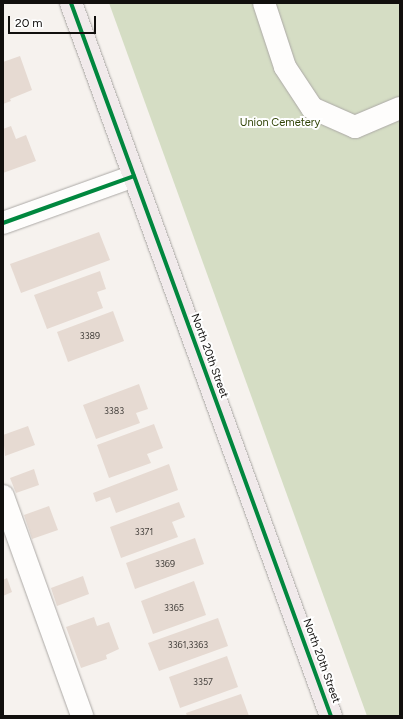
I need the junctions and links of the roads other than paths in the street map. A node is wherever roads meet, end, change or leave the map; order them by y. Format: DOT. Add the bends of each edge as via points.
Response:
graph roads {
  1 [pos="71,3"];
  2 [pos="264,3"];
  3 [pos="400,108"];
  4 [pos="134,176"];
  5 [pos="3,223"];
  6 [pos="3,496"];
  7 [pos="82,716"];
  8 [pos="331,716"];
  1 -- 4 [label="main road, North 20th Street"];
  2 -- 3 [label="street" via="285,67 312,108 354,127"];
  4 -- 5 [label="street"];
  4 -- 8 [label="main road, North 20th Street"];
  6 -- 7 [label="street"];
}
